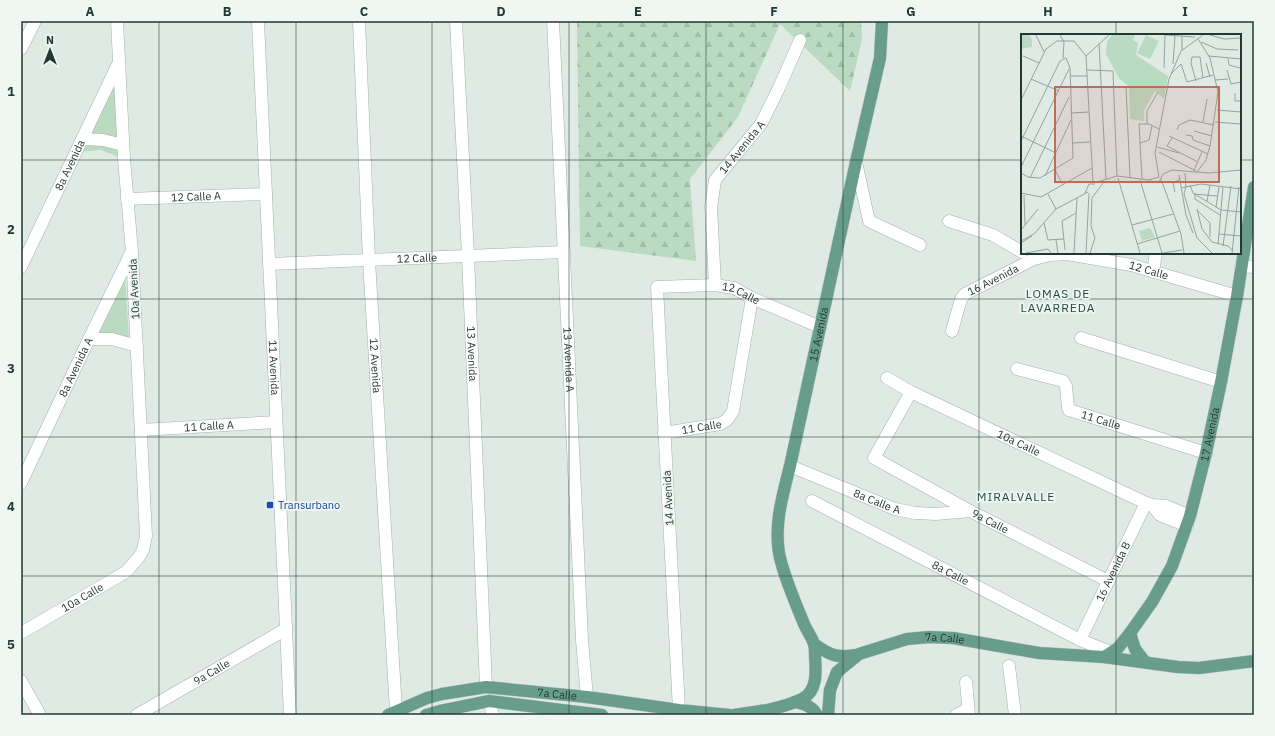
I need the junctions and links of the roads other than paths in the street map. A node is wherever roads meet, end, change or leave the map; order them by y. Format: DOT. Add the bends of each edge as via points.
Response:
graph roads {
  1 [pos="117,21"];
  2 [pos="258,21"];
  3 [pos="359,21"];
  4 [pos="456,21"];
  5 [pos="553,21"];
  6 [pos="882,21"];
  7 [pos="28,27"];
  8 [pos="800,40"];
  9 [pos="21,49"];
  10 [pos="119,63"];
  11 [pos="83,139"];
  12 [pos="123,145"];
  13 [pos="856,162"];
  14 [pos="1254,187"];
  15 [pos="266,194"];
  16 [pos="127,199"];
  17 [pos="949,222"];
  18 [pos="920,246"];
  19 [pos="132,252"];
  20 [pos="564,252"];
  21 [pos="1021,252"];
  22 [pos="1156,254"];
  23 [pos="1027,255"];
  24 [pos="468,256"];
  25 [pos="369,260"];
  26 [pos="269,264"];
  27 [pos="1241,266"];
  28 [pos="21,267"];
  29 [pos="1254,267"];
  30 [pos="1153,272"];
  31 [pos="715,285"];
  32 [pos="657,287"];
  33 [pos="1237,296"];
  34 [pos="752,298"];
  35 [pos="820,327"];
  36 [pos="952,331"];
  37 [pos="1081,338"];
  38 [pos="89,339"];
  39 [pos="137,346"];
  40 [pos="1017,369"];
  41 [pos="887,378"];
  42 [pos="1221,382"];
  43 [pos="911,392"];
  44 [pos="276,422"];
  45 [pos="141,430"];
  46 [pos="664,433"];
  47 [pos="1206,453"];
  48 [pos="790,466"];
  49 [pos="21,483"];
  50 [pos="812,501"];
  51 [pos="1149,504"];
  52 [pos="970,511"];
  53 [pos="1188,521"];
  54 [pos="140,557"];
  55 [pos="1108,582"];
  56 [pos="286,629"];
  57 [pos="21,633"];
  58 [pos="1130,633"];
  59 [pos="1084,642"];
  60 [pos="814,644"];
  61 [pos="859,654"];
  62 [pos="1108,655"];
  63 [pos="1254,661"];
  64 [pos="1145,662"];
  65 [pos="1009,666"];
  66 [pos="21,681"];
  67 [pos="966,682"];
  68 [pos="486,686"];
  69 [pos="587,697"];
  70 [pos="489,701"];
  71 [pos="795,702"];
  72 [pos="679,710"];
  73 [pos="969,712"];
  74 [pos="392,713"];
  75 [pos="40,715"];
  76 [pos="137,715"];
  77 [pos="290,715"];
  78 [pos="426,715"];
  79 [pos="494,715"];
  80 [pos="602,715"];
  81 [pos="729,715"];
  82 [pos="734,715"];
  83 [pos="817,715"];
  84 [pos="828,715"];
  85 [pos="956,715"];
  86 [pos="1015,715"];
  1 -- 10 [label="street, 10a Avenida"];
  2 -- 15 [label="street, 11 Avenida"];
  3 -- 25 [label="street, 12 Avenida"];
  4 -- 24 [label="street, 13 Avenida"];
  5 -- 20 [label="street, 13 Avenida A"];
  6 -- 13 [label="main road, 15 Avenida" via="880,58"];
  7 -- 9 [label="street"];
  8 -- 31 [label="street, 14 Avenida A" via="762,124 715,180 711,207"];
  10 -- 11 [label="street, 8a Avenida"];
  10 -- 12 [label="street, 10a Avenida"];
  11 -- 12 [label="street"];
  11 -- 28 [label="street, 8a Avenida"];
  12 -- 16 [label="street, 10a Avenida"];
  13 -- 18 [label="street" via="869,221"];
  13 -- 35 [label="main road, 15 Avenida"];
  14 -- 27 [label="main road, 17 Avenida"];
  15 -- 16 [label="street, 12 Calle A"];
  15 -- 26 [label="street, 11 Avenida"];
  16 -- 19 [label="street, 10a Avenida"];
  17 -- 21 [label="street" via="993,236"];
  19 -- 38 [label="street, 8a Avenida A"];
  19 -- 39 [label="street, 10a Avenida"];
  20 -- 24 [label="street, 12 Calle"];
  20 -- 69 [label="street, 13 Avenida A" via="582,640"];
  22 -- 30 [label="street"];
  23 -- 30 [label="street, 12 Calle" via="1067,254 1131,265"];
  23 -- 36 [label="street, 16 Avenida" via="965,294 961,299"];
  24 -- 25 [label="street, 12 Calle"];
  24 -- 68 [label="street, 13 Avenida"];
  25 -- 26 [label="street, 12 Calle"];
  25 -- 74 [label="street, 12 Avenida"];
  26 -- 44 [label="street, 11 Avenida"];
  27 -- 29 [label="street"];
  27 -- 33 [label="main road, 17 Avenida"];
  30 -- 33 [label="street, 12 Calle"];
  31 -- 32 [label="street, 12 Calle"];
  31 -- 34 [label="street, 12 Calle" via="734,288"];
  32 -- 46 [label="street, 14 Avenida"];
  33 -- 42 [label="main road, 17 Avenida"];
  34 -- 35 [label="street, 12 Calle"];
  34 -- 46 [label="street, 11 Calle" via="733,411 727,420 720,424"];
  35 -- 48 [label="main road, 15 Avenida"];
  37 -- 42 [label="street"];
  38 -- 39 [label="street" via="112,339"];
  38 -- 49 [label="street, 8a Avenida A"];
  39 -- 45 [label="street, 10a Avenida"];
  40 -- 47 [label="street, 11 Calle" via="1063,381 1069,410"];
  41 -- 43 [label="street, 10a Calle"];
  42 -- 47 [label="main road, 17 Avenida"];
  43 -- 51 [label="street, 10a Calle"];
  43 -- 52 [label="street, 9a Calle" via="874,458"];
  44 -- 45 [label="street, 11 Calle A"];
  44 -- 56 [label="street, 11 Avenida"];
  45 -- 54 [label="street, 10a Avenida" via="146,536"];
  46 -- 72 [label="street, 14 Avenida"];
  47 -- 53 [label="main road, 17 Avenida"];
  48 -- 52 [label="street, 8a Calle A" via="895,508 915,513 936,514"];
  48 -- 60 [label="main road, 15 Avenida" via="777,531 780,554 802,618"];
  50 -- 59 [label="street, 8a Calle"];
  51 -- 53 [label="street, 10a Calle" via="1160,515"];
  51 -- 55 [label="street, 16 Avenida B"];
  52 -- 55 [label="street, 9a Calle"];
  53 -- 58 [label="main road, 17 Avenida" via="1172,566 1152,602"];
  54 -- 57 [label="street, 10a Calle" via="119,576"];
  55 -- 59 [label="street, 16 Avenida B"];
  56 -- 76 [label="street, 9a Calle"];
  56 -- 77 [label="street, 11 Avenida"];
  58 -- 62 [label="main road, 17 Avenida" via="1118,648"];
  58 -- 64 [label="main road" via="1135,649"];
  59 -- 62 [label="street, 8a Calle"];
  60 -- 61 [label="main road" via="827,654 843,657"];
  60 -- 71 [label="main road" via="814,684 803,699"];
  61 -- 62 [label="main road, 7a Calle" via="907,639 929,637 953,638 1039,653"];
  61 -- 84 [label="main road, 7a Calle" via="837,672 830,690"];
  62 -- 64 [label="main road"];
  63 -- 64 [label="main road" via="1199,668"];
  65 -- 86 [label="street"];
  66 -- 75 [label="street"];
  67 -- 73 [label="street"];
  68 -- 69 [label="main road, 7a Calle"];
  68 -- 74 [label="main road, 7a Calle" via="442,694"];
  69 -- 72 [label="main road, 7a Calle"];
  70 -- 78 [label="main road, 7a Calle"];
  70 -- 79 [label="street"];
  70 -- 80 [label="main road, 7a Calle"];
  71 -- 82 [label="main road" via="772,709"];
  71 -- 83 [label="main road" via="806,705"];
  72 -- 81 [label="main road, 7a Calle"];
  73 -- 85 [label="street"];
}
